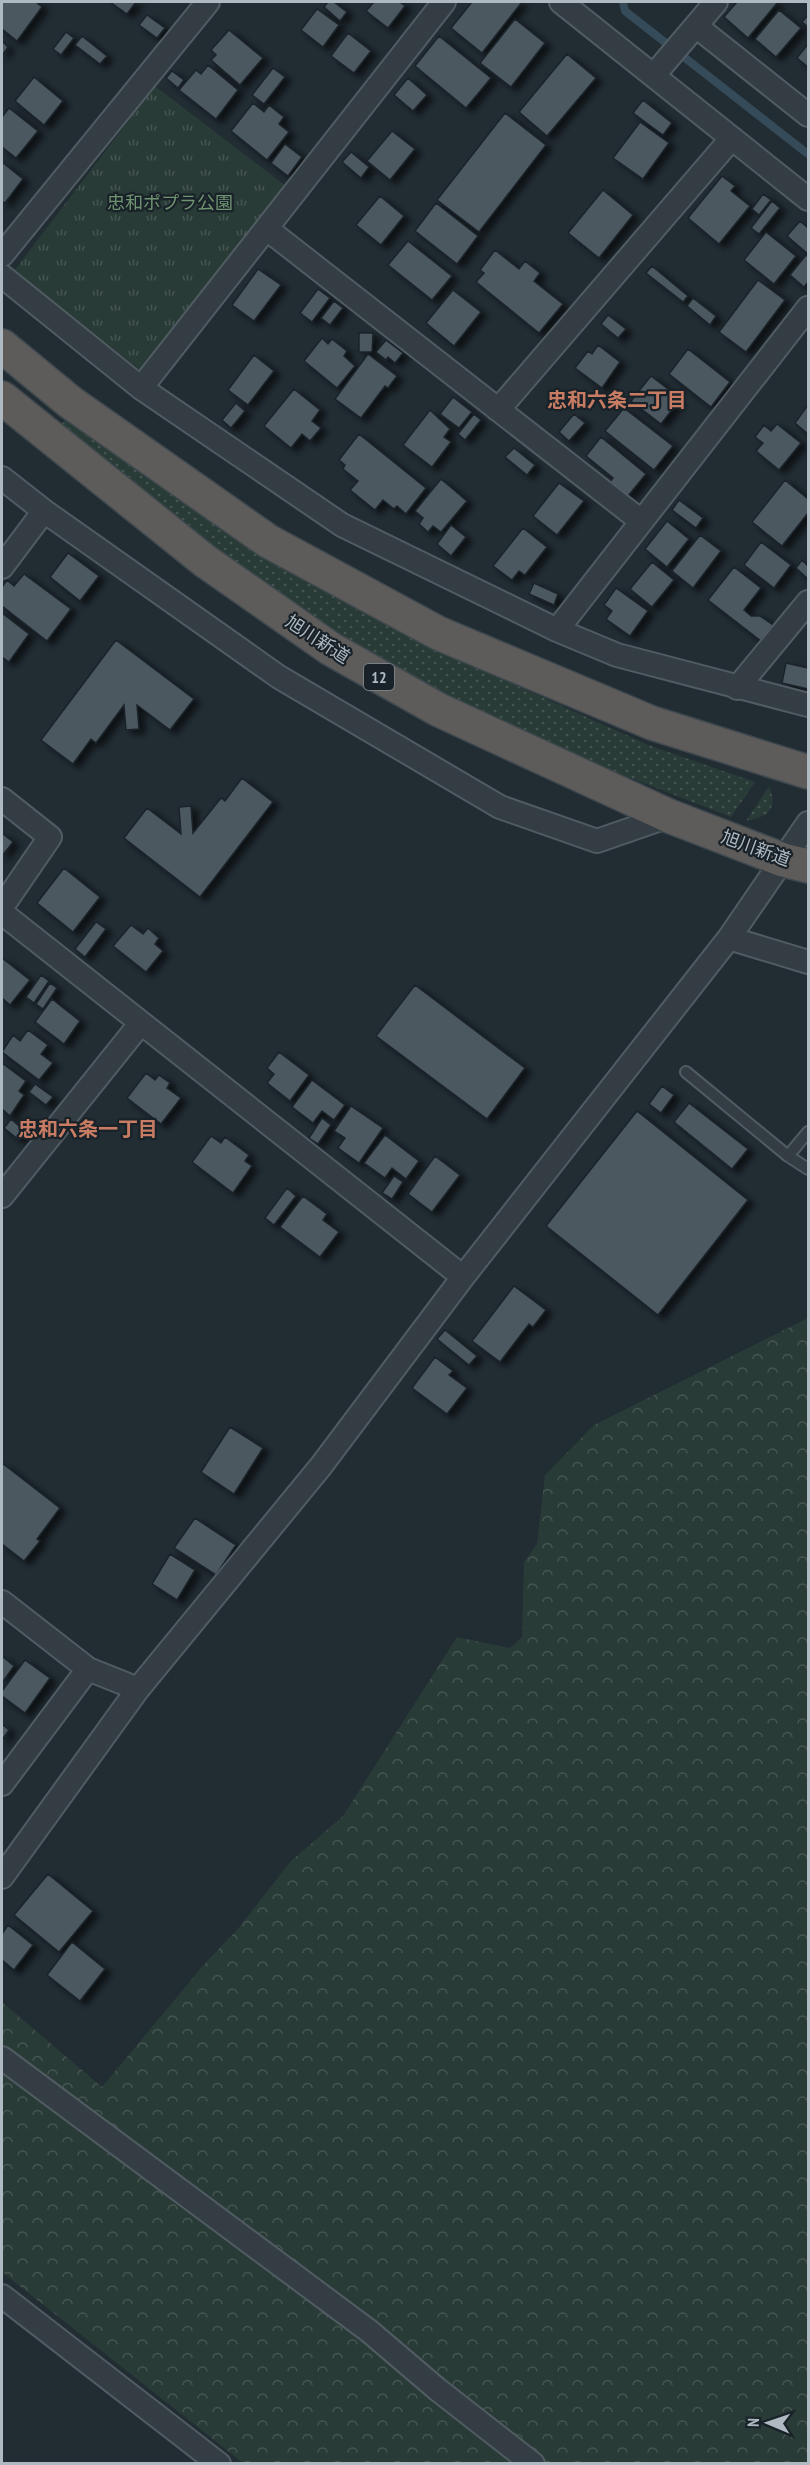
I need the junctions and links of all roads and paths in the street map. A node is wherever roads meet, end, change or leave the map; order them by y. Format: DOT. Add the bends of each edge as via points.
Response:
graph roads {
  1 [pos="207,2"];
  2 [pos="444,2"];
  3 [pos="561,2"];
  4 [pos="716,2"];
  5 [pos="696,26"];
  6 [pos="660,68"];
  7 [pos="808,115"];
  8 [pos="732,138"];
  9 [pos="808,199"];
  10 [pos="267,229"];
  11 [pos="2,255"];
  12 [pos="2,276"];
  13 [pos="808,308"];
  14 [pos="2,346"];
  15 [pos="141,388"];
  16 [pos="2,398"];
  17 [pos="498,410"];
  18 [pos="2,478"];
  19 [pos="44,512"];
  20 [pos="641,521"];
  21 [pos="2,567"];
  22 [pos="808,602"];
  23 [pos="556,630"];
  24 [pos="738,688"];
  25 [pos="808,705"];
  26 [pos="808,772"];
  27 [pos="2,799"];
  28 [pos="669,816"];
  29 [pos="808,823"];
  30 [pos="796,863"];
  31 [pos="2,907"];
  32 [pos="2,913"];
  33 [pos="729,938"];
  34 [pos="808,962"];
  35 [pos="140,1024"];
  36 [pos="686,1072"];
  37 [pos="808,1132"];
  38 [pos="788,1156"];
  39 [pos="808,1169"];
  40 [pos="2,1196"];
  41 [pos="463,1277"];
  42 [pos="2,1602"];
  43 [pos="88,1669"];
  44 [pos="138,1689"];
  45 [pos="2,1784"];
  46 [pos="2,1877"];
  47 [pos="2,2058"];
  48 [pos="2,2296"];
  49 [pos="219,2463"];
  50 [pos="533,2463"];
  1 -- 11 [label="street"];
  2 -- 10 [label="street"];
  3 -- 6 [label="street"];
  4 -- 5 [label="street"];
  5 -- 6 [label="street"];
  5 -- 7 [label="street"];
  6 -- 8 [label="street"];
  8 -- 9 [label="street"];
  8 -- 17 [label="street"];
  10 -- 15 [label="street"];
  10 -- 17 [label="street"];
  12 -- 15 [label="street"];
  13 -- 20 [label="street"];
  14 -- 26 [label="highway" via="70,402 267,541 438,633 652,723"];
  15 -- 23 [label="street" via="342,525"];
  16 -- 28 [label="highway, 旭川新道 / 12" via="205,561 331,650 439,710"];
  17 -- 20 [label="street"];
  18 -- 19 [label="street"];
  19 -- 21 [label="street"];
  19 -- 28 [label="street" via="279,677 500,807 597,842"];
  20 -- 23 [label="street"];
  22 -- 24 [label="street"];
  23 -- 24 [label="street" via="616,655"];
  24 -- 25 [label="street"];
  27 -- 31 [label="street" via="50,837"];
  28 -- 30 [label="highway, 旭川新道 / 12"];
  29 -- 30 [label="street"];
  30 -- 33 [label="street"];
  32 -- 35 [label="street"];
  33 -- 34 [label="street"];
  33 -- 41 [label="street"];
  35 -- 40 [label="street"];
  35 -- 41 [label="street"];
  36 -- 38 [label="lane"];
  37 -- 38 [label="lane"];
  38 -- 39 [label="lane"];
  41 -- 44 [label="street" via="321,1466"];
  42 -- 43 [label="street"];
  43 -- 44 [label="street"];
  43 -- 45 [label="street"];
  44 -- 46 [label="street"];
  47 -- 50 [label="street" via="369,2331"];
  48 -- 49 [label="street"];
}
